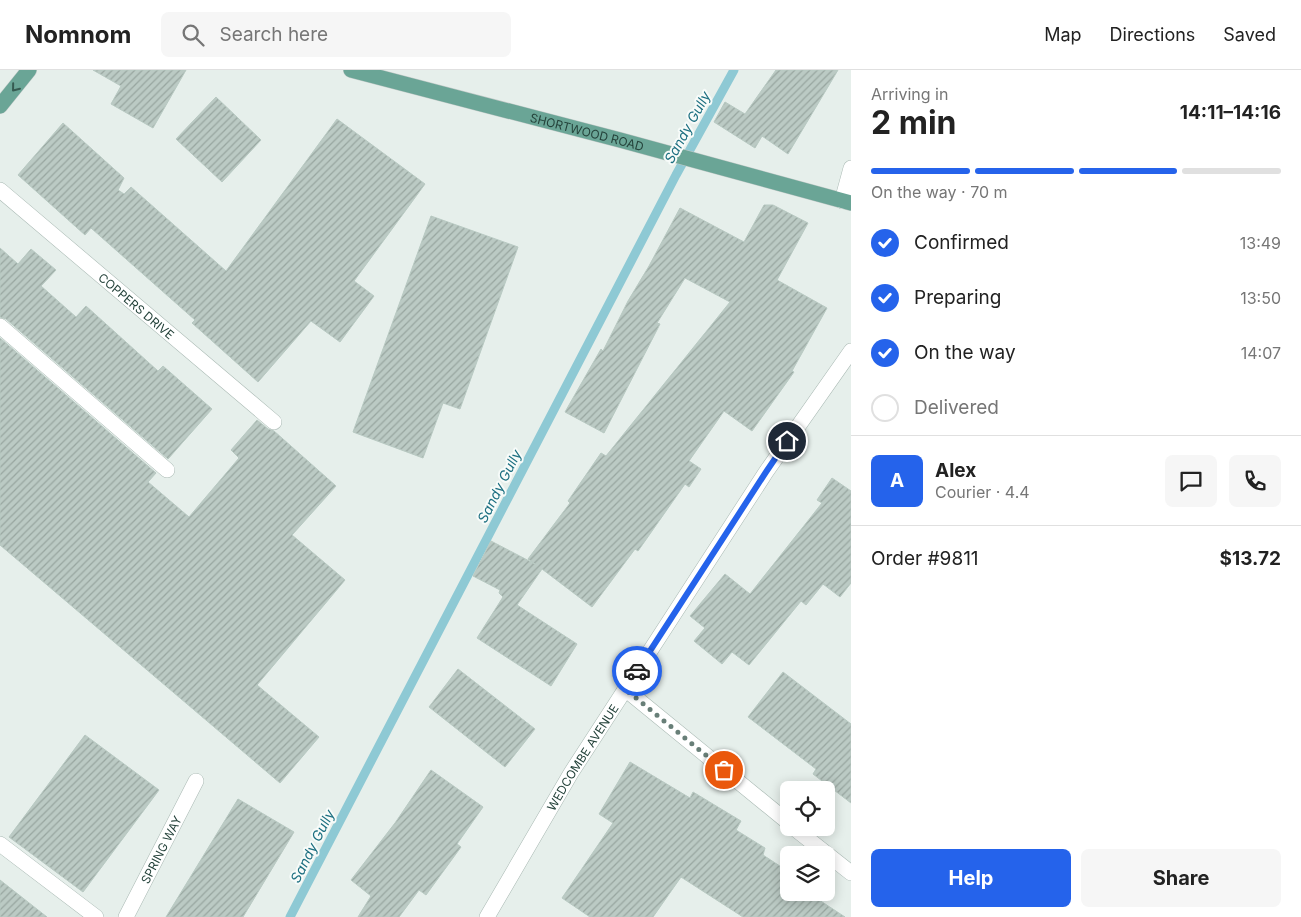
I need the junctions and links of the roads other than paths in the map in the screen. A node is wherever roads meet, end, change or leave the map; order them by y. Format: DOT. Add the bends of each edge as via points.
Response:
graph roads {
  1 [pos="29,70"];
  2 [pos="351,70"];
  3 [pos="0,106"];
  4 [pos="851,168"];
  5 [pos="0,190"];
  6 [pos="847,202"];
  7 [pos="0,326"];
  8 [pos="851,351"];
  9 [pos="274,422"];
  10 [pos="167,470"];
  11 [pos="625,689"];
  12 [pos="196,781"];
  13 [pos="780,816"];
  14 [pos="804,836"];
  15 [pos="0,844"];
  16 [pos="851,874"];
  17 [pos="96,917"];
  18 [pos="126,917"];
  19 [pos="486,917"];
  1 -- 3 [label="main road, one-way"];
  2 -- 6 [label="main road, SHORTWOOD ROAD"];
  4 -- 6 [label="street"];
  5 -- 9 [label="street, COPPERS DRIVE"];
  7 -- 10 [label="street"];
  8 -- 11 [label="street, WEDCOMBE AVENUE" via="766,472"];
  11 -- 13 [label="street"];
  11 -- 19 [label="street, WEDCOMBE AVENUE" via="570,773"];
  12 -- 18 [label="street, SPRING WAY"];
  14 -- 16 [label="street"];
  15 -- 17 [label="street"];
}
